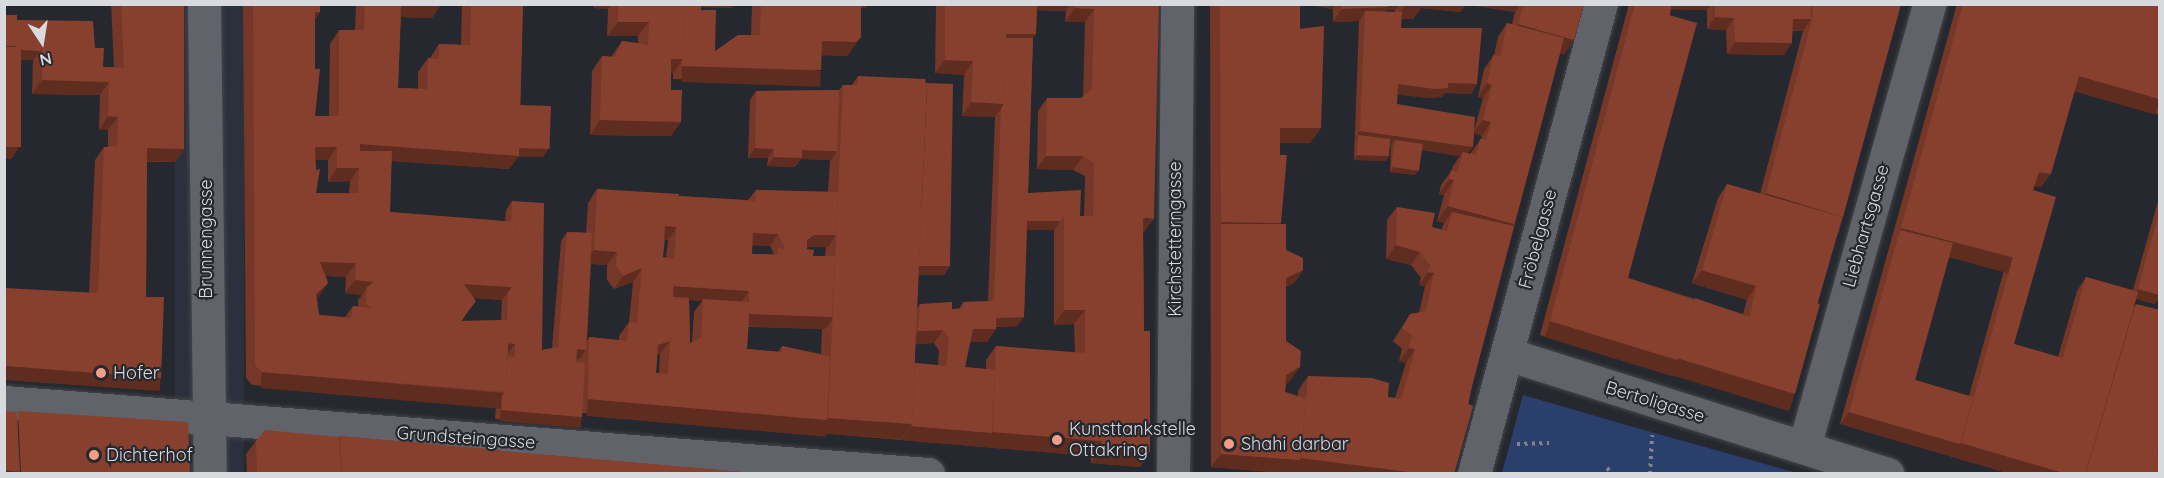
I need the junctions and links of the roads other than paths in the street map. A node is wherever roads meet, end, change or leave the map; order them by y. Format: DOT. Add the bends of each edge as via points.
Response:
graph roads {
  1 [pos="204,4"];
  2 [pos="1177,4"];
  3 [pos="1601,4"];
  4 [pos="1929,4"];
  5 [pos="1507,354"];
  6 [pos="4,402"];
  7 [pos="207,417"];
  8 [pos="1804,447"];
  9 [pos="210,474"];
  10 [pos="928,474"];
  11 [pos="1173,474"];
  12 [pos="1474,474"];
  13 [pos="1888,474"];
  1 -- 7 [label="street, Brunnengasse"];
  2 -- 11 [label="street, Kirchstetterngasse"];
  3 -- 5 [label="street, Fröbelgasse"];
  4 -- 8 [label="street, Liebhartsgasse"];
  5 -- 8 [label="street, Bertoligasse"];
  5 -- 12 [label="street, Fröbelgasse"];
  6 -- 7 [label="street, Grundsteingasse"];
  7 -- 9 [label="street, Brunnengasse"];
  7 -- 10 [label="street, Grundsteingasse"];
  8 -- 13 [label="street"];
}
